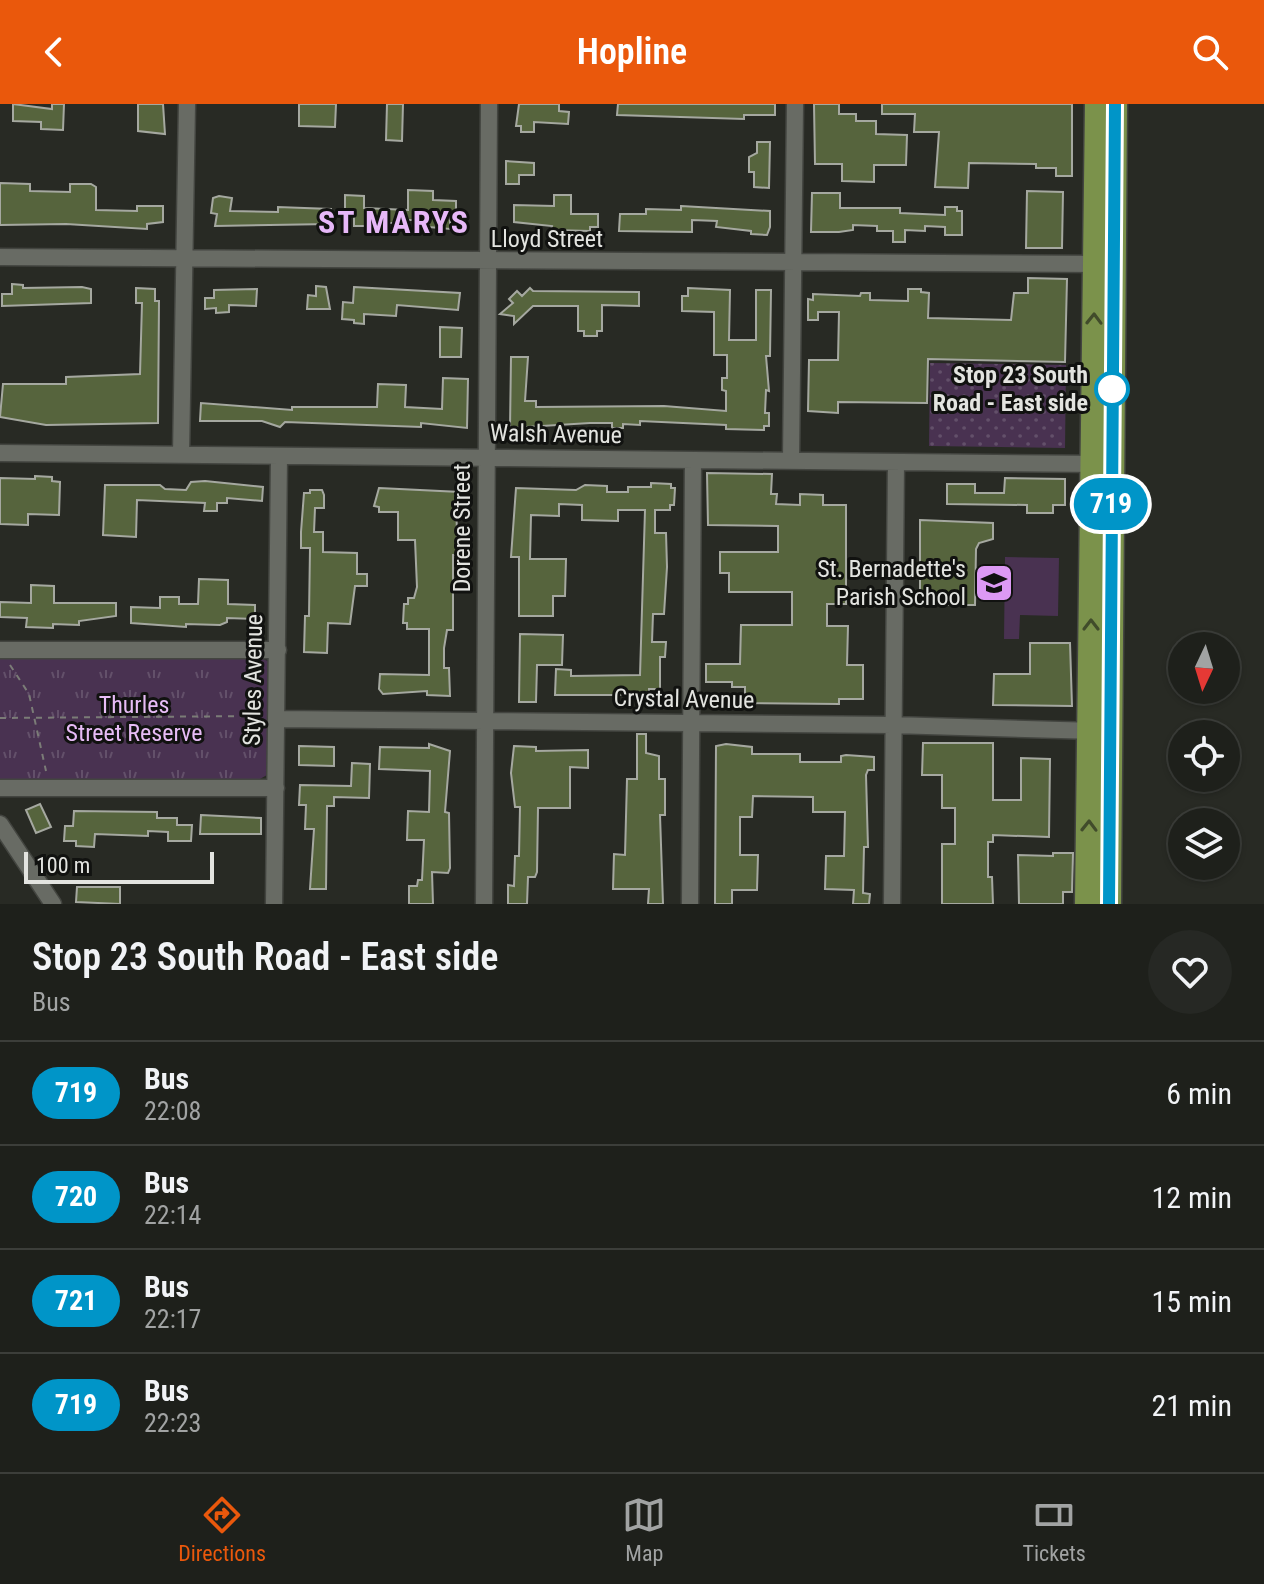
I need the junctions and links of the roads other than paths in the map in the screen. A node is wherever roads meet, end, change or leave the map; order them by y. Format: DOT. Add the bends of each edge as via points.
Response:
graph roads {
  1 [pos="187,104"];
  2 [pos="489,104"];
  3 [pos="795,104"];
  4 [pos="1097,104"];
  5 [pos="1115,104"];
  6 [pos="0,257"];
  7 [pos="184,259"];
  8 [pos="488,262"];
  9 [pos="793,264"];
  10 [pos="1103,264"];
  11 [pos="0,453"];
  12 [pos="181,455"];
  13 [pos="279,456"];
  14 [pos="487,458"];
  15 [pos="693,460"];
  16 [pos="791,461"];
  17 [pos="896,462"];
  18 [pos="1102,464"];
  19 [pos="0,650"];
  20 [pos="278,650"];
  21 [pos="278,718"];
  22 [pos="485,721"];
  23 [pos="691,723"];
  24 [pos="893,725"];
  25 [pos="1100,732"];
  26 [pos="0,788"];
  27 [pos="276,788"];
  28 [pos="0,824"];
  29 [pos="53,904"];
  30 [pos="274,904"];
  31 [pos="484,904"];
  32 [pos="690,904"];
  33 [pos="892,904"];
  34 [pos="1087,904"];
  35 [pos="1109,904"];
  1 -- 7 [label="street"];
  2 -- 8 [label="street, Dorene Street"];
  3 -- 9 [label="street"];
  4 -- 10 [label="highway"];
  5 -- 10 [label="highway"];
  6 -- 7 [label="street, Lloyd Street"];
  7 -- 8 [label="street, Lloyd Street"];
  7 -- 12 [label="street"];
  8 -- 9 [label="street, Lloyd Street"];
  8 -- 14 [label="street, Dorene Street"];
  9 -- 10 [label="street, Lloyd Street"];
  9 -- 16 [label="street"];
  10 -- 18 [label="highway"];
  11 -- 12 [label="street, Walsh Avenue"];
  12 -- 13 [label="street, Walsh Avenue"];
  13 -- 14 [label="street, Walsh Avenue"];
  13 -- 20 [label="street, Styles Avenue"];
  14 -- 15 [label="street, Walsh Avenue"];
  14 -- 22 [label="street, Dorene Street"];
  15 -- 16 [label="street, Walsh Avenue"];
  15 -- 23 [label="street"];
  16 -- 17 [label="street, Walsh Avenue"];
  17 -- 18 [label="street, Walsh Avenue"];
  17 -- 24 [label="street"];
  18 -- 25 [label="highway"];
  19 -- 20 [label="street"];
  20 -- 21 [label="street, Styles Avenue"];
  21 -- 22 [label="street, Crystal Avenue"];
  21 -- 27 [label="street, Styles Avenue"];
  22 -- 23 [label="street, Crystal Avenue"];
  22 -- 31 [label="street, Dorene Street"];
  23 -- 24 [label="street, Crystal Avenue"];
  23 -- 32 [label="street"];
  24 -- 25 [label="street, Crystal Avenue"];
  24 -- 33 [label="street"];
  34 -- 25 [label="highway, one-way"];
  25 -- 35 [label="highway"];
  26 -- 27 [label="street"];
  27 -- 30 [label="street, Styles Avenue"];
  28 -- 29 [label="street"];
}
